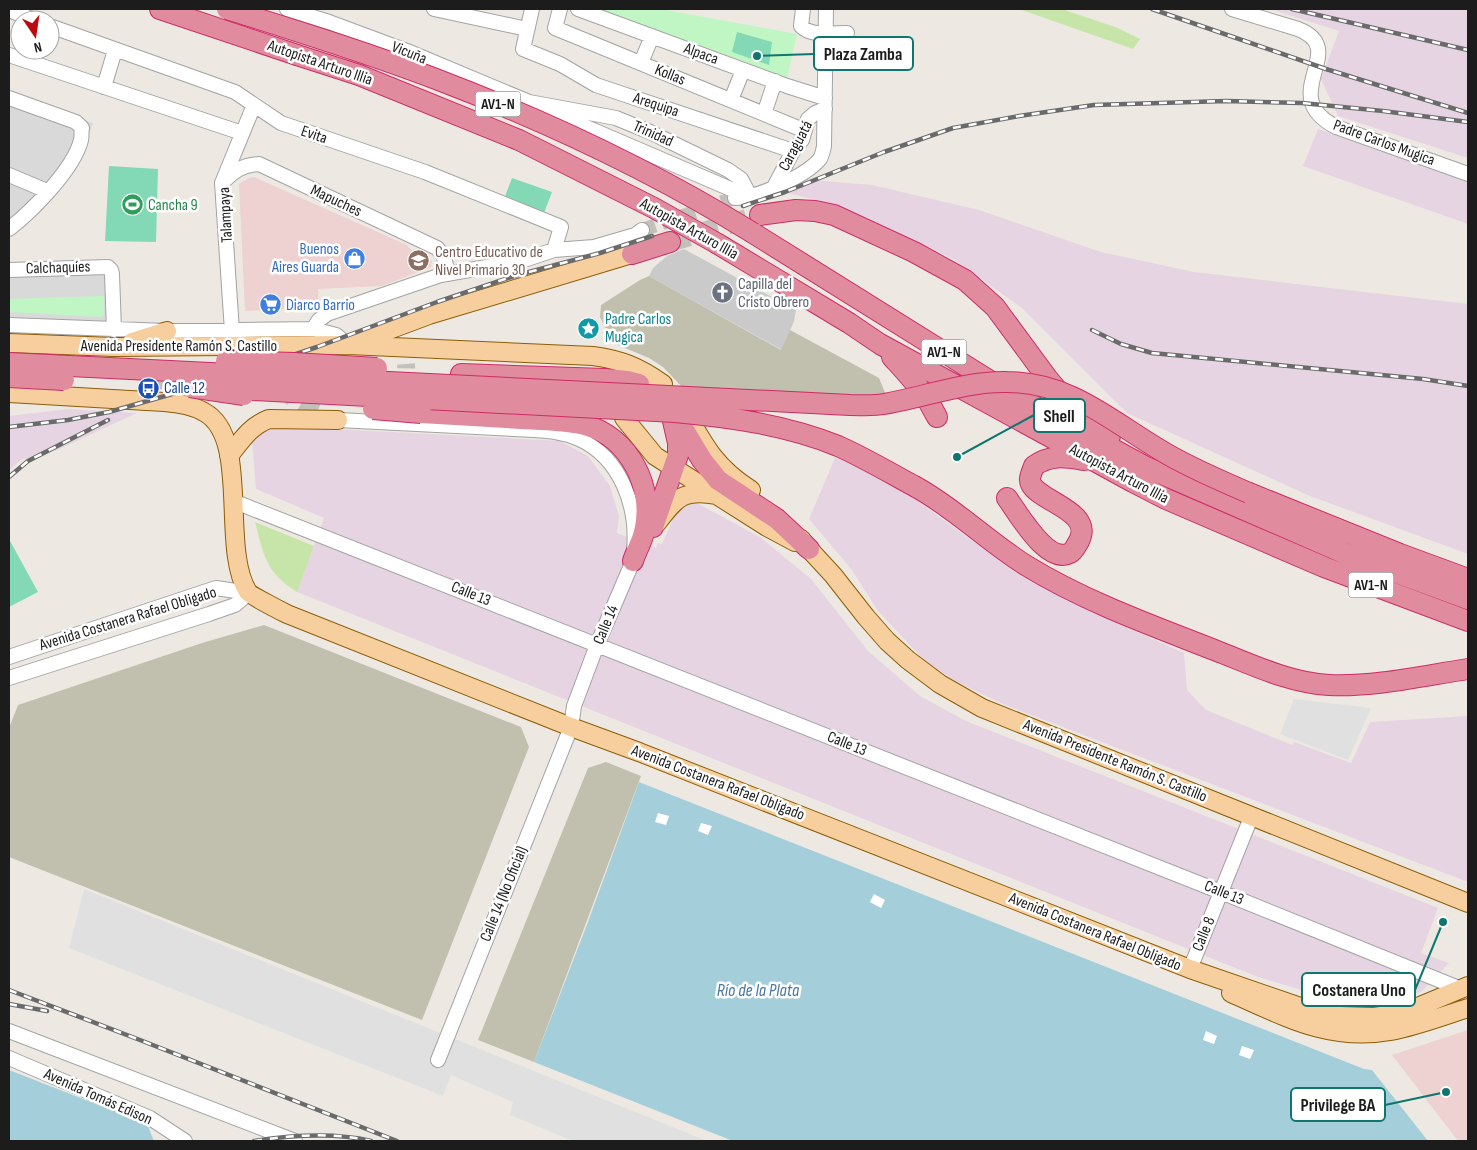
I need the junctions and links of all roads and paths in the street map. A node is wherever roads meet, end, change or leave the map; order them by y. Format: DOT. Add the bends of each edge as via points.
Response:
graph roads {
  1 [pos="160,9"];
  2 [pos="227,9"];
  3 [pos="287,9"];
  4 [pos="434,9"];
  5 [pos="532,9"];
  6 [pos="560,9"];
  7 [pos="578,9"];
  8 [pos="803,9"];
  9 [pos="826,9"];
  10 [pos="1232,9"];
  11 [pos="527,29"];
  12 [pos="60,30"];
  13 [pos="827,33"];
  14 [pos="848,33"];
  15 [pos="652,36"];
  16 [pos="115,50"];
  17 [pos="9,55"];
  18 [pos="641,63"];
  19 [pos="743,70"];
  20 [pos="775,81"];
  21 [pos="104,87"];
  22 [pos="9,98"];
  23 [pos="731,100"];
  24 [pos="535,103"];
  25 [pos="825,103"];
  26 [pos="254,105"];
  27 [pos="764,114"];
  28 [pos="803,130"];
  29 [pos="242,133"];
  30 [pos="793,151"];
  31 [pos="1468,174"];
  32 [pos="9,175"];
  33 [pos="222,182"];
  34 [pos="773,190"];
  35 [pos="47,191"];
  36 [pos="744,197"];
  37 [pos="757,224"];
  38 [pos="9,229"];
  39 [pos="642,230"];
  40 [pos="670,242"];
  41 [pos="554,250"];
  42 [pos="632,254"];
  43 [pos="9,270"];
  44 [pos="441,276"];
  45 [pos="9,325"];
  46 [pos="313,329"];
  47 [pos="167,331"];
  48 [pos="232,331"];
  49 [pos="114,339"];
  50 [pos="9,343"];
  51 [pos="880,344"];
  52 [pos="348,346"];
  53 [pos="389,346"];
  54 [pos="316,361"];
  55 [pos="9,363"];
  56 [pos="406,364"];
  57 [pos="76,367"];
  58 [pos="9,378"];
  59 [pos="639,384"];
  60 [pos="663,384"];
  61 [pos="9,393"];
  62 [pos="189,396"];
  63 [pos="321,413"];
  64 [pos="937,417"];
  65 [pos="624,418"];
  66 [pos="338,420"];
  67 [pos="229,456"];
  68 [pos="1099,463"];
  69 [pos="1139,463"];
  70 [pos="675,469"];
  71 [pos="717,495"];
  72 [pos="1007,498"];
  73 [pos="233,500"];
  74 [pos="654,527"];
  75 [pos="809,550"];
  76 [pos="633,561"];
  77 [pos="1468,579"];
  78 [pos="249,593"];
  79 [pos="1468,599"];
  80 [pos="1468,621"];
  81 [pos="597,645"];
  82 [pos="9,656"];
  83 [pos="1468,669"];
  84 [pos="11,677"];
  85 [pos="571,728"];
  86 [pos="1252,815"];
  87 [pos="1221,892"];
  88 [pos="1451,896"];
  89 [pos="1468,903"];
  90 [pos="1468,917"];
  91 [pos="1190,969"];
  92 [pos="1466,984"];
  93 [pos="1468,1008"];
  94 [pos="9,1031"];
  95 [pos="9,1058"];
  96 [pos="438,1060"];
  97 [pos="185,1141"];
  98 [pos="295,1141"];
  1 -- 51 [label="highway, Autopista Arturo Illia / AV1-N, bridge" via="359,76 519,140 718,244"];
  2 -- 37 [label="highway, Autopista Arturo Illia / AV1-N, bridge" via="369,54 482,97 702,202"];
  3 -- 24 [label="street, Vicuña" via="407,51"];
  4 -- 11 [label="street"];
  5 -- 11 [label="street"];
  6 -- 18 [label="street, Kollas" via="556,28"];
  7 -- 15 [label="street, Alpaca"];
  8 -- 13 [label="street" via="801,26 804,30"];
  9 -- 13 [label="street"];
  10 -- 31 [label="street, Padre Carlos Mugica" via="1307,32 1315,39 1319,53 1310,94 1314,107 1325,120 1336,127"];
  11 -- 30 [label="street, Arequipa" via="523,49 560,64 596,85"];
  12 -- 16 [label="street, Evita"];
  13 -- 14 [label="street"];
  13 -- 25 [label="street"];
  15 -- 18 [label="street"];
  15 -- 19 [label="street, Alpaca"];
  16 -- 21 [label="street"];
  16 -- 26 [label="street, Evita" via="234,92"];
  17 -- 21 [label="street"];
  18 -- 23 [label="street, Kollas"];
  19 -- 20 [label="street, Alpaca"];
  19 -- 23 [label="street"];
  20 -- 25 [label="street, Alpaca"];
  20 -- 27 [label="street"];
  21 -- 29 [label="street"];
  22 -- 35 [label="street" via="76,122 82,128 81,139 68,166"];
  23 -- 27 [label="street, Kollas"];
  24 -- 36 [label="street, Vicuña"];
  24 -- 36 [label="street, Trinidad" via="616,118 650,132 728,170 741,179"];
  25 -- 28 [label="street, Caraguatá" via="808,119"];
  25 -- 34 [label="street" via="821,159"];
  26 -- 29 [label="street, Talampaya"];
  26 -- 41 [label="street, Evita" via="281,124 425,172 561,227"];
  27 -- 28 [label="street, Kollas"];
  28 -- 30 [label="street, Caraguatá" via="802,140"];
  29 -- 33 [label="street, Talampaya"];
  30 -- 34 [label="street, Caraguatá"];
  32 -- 35 [label="street"];
  33 -- 44 [label="street, Mapuches" via="236,169 259,164 437,248 446,261"];
  33 -- 48 [label="street, Talampaya"];
  34 -- 36 [label="street"];
  35 -- 38 [label="street" via="30,212"];
  37 -- 69 [label="highway, Autopista Arturo Illia / AV1-N" via="1003,389"];
  37 -- 69 [label="highway" via="796,210 834,215 914,252 964,280 995,307 1069,404"];
  39 -- 41 [label="street" via="594,248"];
  40 -- 42 [label="highway"];
  41 -- 44 [label="street" via="521,261"];
  42 -- 52 [label="main road" via="429,315"];
  43 -- 49 [label="street, Calchaquíes" via="108,267 112,274"];
  44 -- 46 [label="street" via="328,314"];
  45 -- 49 [label="street"];
  46 -- 48 [label="street, Avenida Presidente Ramón S. Castillo"];
  46 -- 52 [label="street, Avenida Presidente Ramón S. Castillo" via="336,335"];
  47 -- 48 [label="street, Avenida Presidente Ramón S. Castillo"];
  47 -- 49 [label="main road"];
  49 -- 50 [label="main road, Avenida Presidente Ramón S. Castillo"];
  49 -- 52 [label="main road, Avenida Presidente Ramón S. Castillo"];
  51 -- 64 [label="highway" via="916,382"];
  51 -- 68 [label="highway, Autopista Arturo Illia / AV1-N"];
  52 -- 53 [label="main road, Avenida Presidente Ramón S. Castillo"];
  52 -- 54 [label="main road"];
  53 -- 56 [label="main road"];
  53 -- 60 [label="main road, Avenida Presidente Ramón S. Castillo" via="593,356 631,364"];
  55 -- 57 [label="highway, bridge"];
  57 -- 59 [label="highway, bridge" via="176,361 294,363 605,379"];
  57 -- 77 [label="highway, bridge" via="850,405 883,404 984,383 1027,383 1074,396 1167,454 1210,476"];
  58 -- 62 [label="highway, bridge"];
  61 -- 62 [label="main road" via="159,401"];
  62 -- 67 [label="main road" via="222,428"];
  62 -- 76 [label="highway, bridge" via="587,426 607,435 621,447 633,462 645,490 644,532"];
  62 -- 83 [label="highway, bridge" via="675,412 719,416 778,428 837,446 916,487 1026,565 1065,587 1288,678 1356,686"];
  63 -- 66 [label="main road"];
  65 -- 70 [label="main road, Avenida Presidente Ramón S. Castillo" via="655,456"];
  66 -- 67 [label="main road" via="268,419 250,430"];
  66 -- 76 [label="street" via="534,430 580,439 611,464 627,491 635,538"];
  67 -- 73 [label="main road"];
  68 -- 72 [label="highway" via="1049,458 1034,466 1030,477 1037,490 1073,514 1082,529 1081,538 1069,554 1054,554 1042,545"];
  68 -- 80 [label="highway, Autopista Arturo Illia / AV1-N" via="1166,499 1234,529"];
  69 -- 79 [label="highway, Autopista Arturo Illia / AV1-N" via="1346,554"];
  70 -- 71 [label="main road, Avenida Presidente Ramón S. Castillo"];
  70 -- 74 [label="highway"];
  70 -- 75 [label="highway" via="678,416 702,460 718,480 777,519"];
  71 -- 74 [label="main road" via="702,492 675,500"];
  71 -- 75 [label="main road, Avenida Presidente Ramón S. Castillo"];
  73 -- 78 [label="main road" via="238,568"];
  73 -- 81 [label="street, Calle 13"];
  74 -- 76 [label="street, Calle 14"];
  75 -- 86 [label="main road, Avenida Presidente Ramón S. Castillo" via="887,641 959,696"];
  76 -- 81 [label="street, Calle 14"];
  78 -- 82 [label="street, Avenida Costanera Rafael Obligado" via="216,588"];
  78 -- 84 [label="street, Avenida Costanera Rafael Obligado" via="235,605"];
  78 -- 85 [label="main road, Avenida Costanera Rafael Obligado" via="287,614"];
  81 -- 85 [label="street, Calle 14" via="574,706"];
  81 -- 87 [label="street, Calle 13"];
  85 -- 91 [label="main road, Avenida Costanera Rafael Obligado"];
  85 -- 96 [label="street, Calle 14 (No Oficial)"];
  86 -- 87 [label="street, Calle 8"];
  86 -- 88 [label="main road, Avenida Presidente Ramón S. Castillo"];
  87 -- 91 [label="street, Calle 8"];
  87 -- 92 [label="street, Calle 13"];
  88 -- 89 [label="main road, Avenida Presidente Ramón S. Castillo"];
  88 -- 90 [label="main road"];
  91 -- 92 [label="main road, Avenida Costanera Rafael Obligado" via="1312,1011 1348,1017 1395,1014"];
  91 -- 93 [label="main road, Avenida Costanera Rafael Obligado" via="1210,984 1330,1032 1371,1034 1394,1031"];
  94 -- 98 [label="street"];
  95 -- 97 [label="street, Avenida Tomás Edison" via="150,1118"];
}
